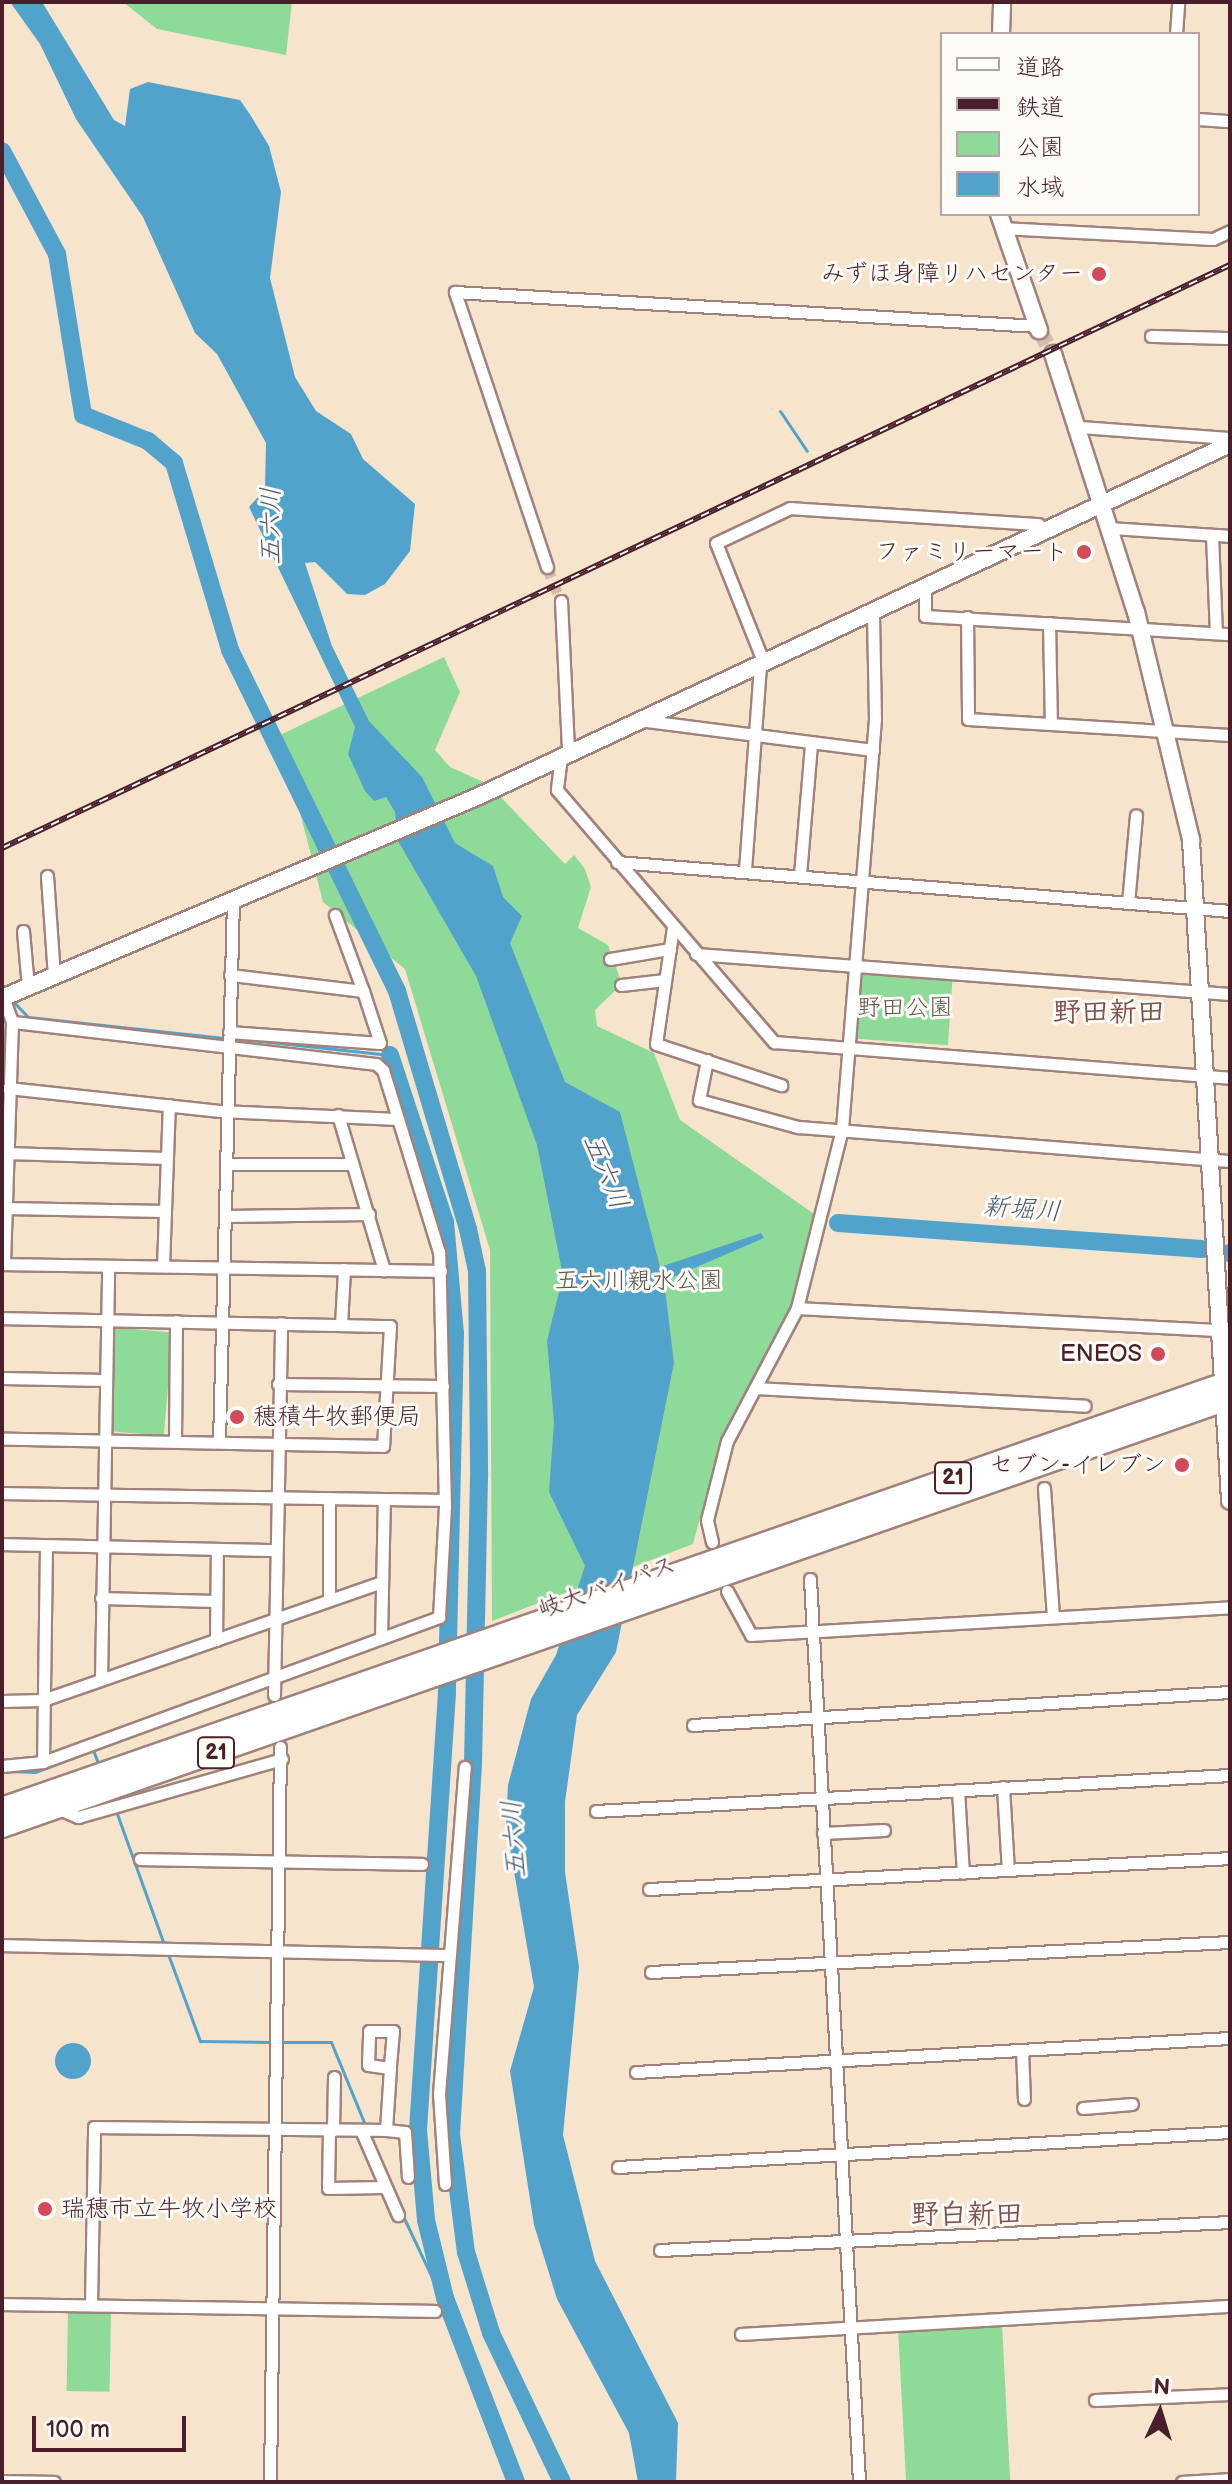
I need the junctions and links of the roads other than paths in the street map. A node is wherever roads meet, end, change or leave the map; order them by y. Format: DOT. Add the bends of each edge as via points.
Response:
graph roads {
  1 [pos="1002,2"];
  2 [pos="1178,2"];
  3 [pos="1001,32"];
  4 [pos="1176,32"];
  5 [pos="1200,119"];
  6 [pos="1230,121"];
  7 [pos="1000,221"];
  8 [pos="1230,231"];
  9 [pos="1038,328"];
  10 [pos="1151,336"];
  11 [pos="1230,338"];
  12 [pos="1053,354"];
  13 [pos="1079,427"];
  14 [pos="1230,441"];
  15 [pos="1102,504"];
  16 [pos="1038,524"];
  17 [pos="1110,528"];
  18 [pos="1212,535"];
  19 [pos="1230,536"];
  20 [pos="547,567"];
  21 [pos="925,587"];
  22 [pos="561,601"];
  23 [pos="873,612"];
  24 [pos="967,617"];
  25 [pos="1049,623"];
  26 [pos="1140,629"];
  27 [pos="1216,633"];
  28 [pos="1230,634"];
  29 [pos="762,662"];
  30 [pos="635,720"];
  31 [pos="1051,724"];
  32 [pos="1168,733"];
  33 [pos="1230,735"];
  34 [pos="756,738"];
  35 [pos="811,744"];
  36 [pos="873,750"];
  37 [pos="564,754"];
  38 [pos="1136,815"];
  39 [pos="617,862"];
  40 [pos="745,870"];
  41 [pos="800,875"];
  42 [pos="47,876"];
  43 [pos="863,880"];
  44 [pos="233,901"];
  45 [pos="1128,903"];
  46 [pos="1197,908"];
  47 [pos="1230,911"];
  48 [pos="335,915"];
  49 [pos="673,927"];
  50 [pos="23,931"];
  51 [pos="670,949"];
  52 [pos="696,954"];
  53 [pos="610,959"];
  54 [pos="856,964"];
  55 [pos="230,975"];
  56 [pos="54,976"];
  57 [pos="665,980"];
  58 [pos="621,985"];
  59 [pos="28,987"];
  60 [pos="363,991"];
  61 [pos="1201,992"];
  62 [pos="1230,994"];
  63 [pos="2,997"];
  64 [pos="12,1022"];
  65 [pos="229,1032"];
  66 [pos="849,1046"];
  67 [pos="228,1051"];
  68 [pos="707,1060"];
  69 [pos="1205,1076"];
  70 [pos="1230,1078"];
  71 [pos="781,1085"];
  72 [pos="8,1088"];
  73 [pos="169,1105"];
  74 [pos="227,1109"];
  75 [pos="338,1115"];
  76 [pos="398,1119"];
  77 [pos="842,1129"];
  78 [pos="6,1153"];
  79 [pos="167,1158"];
  80 [pos="1210,1159"];
  81 [pos="1230,1161"];
  82 [pos="226,1164"];
  83 [pos="352,1164"];
  84 [pos="5,1208"];
  85 [pos="165,1211"];
  86 [pos="369,1214"];
  87 [pos="225,1216"];
  88 [pos="1223,1243"];
  89 [pos="1223,1262"];
  90 [pos="3,1264"];
  91 [pos="108,1266"];
  92 [pos="163,1266"];
  93 [pos="223,1267"];
  94 [pos="344,1269"];
  95 [pos="384,1270"];
  96 [pos="441,1271"];
  97 [pos="797,1308"];
  98 [pos="2,1318"];
  99 [pos="107,1320"];
  100 [pos="176,1321"];
  101 [pos="222,1322"];
  102 [pos="281,1323"];
  103 [pos="341,1325"];
  104 [pos="1220,1330"];
  105 [pos="2,1378"];
  106 [pos="105,1380"];
  107 [pos="278,1384"];
  108 [pos="388,1385"];
  109 [pos="443,1386"];
  110 [pos="756,1388"];
  111 [pos="1228,1391"];
  112 [pos="1085,1406"];
  113 [pos="2,1439"];
  114 [pos="104,1440"];
  115 [pos="1228,1440"];
  116 [pos="175,1441"];
  117 [pos="219,1442"];
  118 [pos="277,1443"];
  119 [pos="1044,1488"];
  120 [pos="2,1493"];
  121 [pos="103,1494"];
  122 [pos="275,1497"];
  123 [pos="329,1498"];
  124 [pos="384,1500"];
  125 [pos="443,1500"];
  126 [pos="1230,1501"];
  127 [pos="712,1542"];
  128 [pos="2,1544"];
  129 [pos="46,1546"];
  130 [pos="102,1547"];
  131 [pos="217,1549"];
  132 [pos="274,1550"];
  133 [pos="810,1579"];
  134 [pos="381,1582"];
  135 [pos="727,1591"];
  136 [pos="101,1598"];
  137 [pos="329,1599"];
  138 [pos="215,1601"];
  139 [pos="1230,1607"];
  140 [pos="1053,1617"];
  141 [pos="273,1620"];
  142 [pos="813,1629"];
  143 [pos="381,1638"];
  144 [pos="216,1640"];
  145 [pos="427,1669"];
  146 [pos="272,1678"];
  147 [pos="101,1679"];
  148 [pos="1230,1692"];
  149 [pos="274,1695"];
  150 [pos="43,1700"];
  151 [pos="2,1701"];
  152 [pos="817,1715"];
  153 [pos="693,1725"];
  154 [pos="43,1762"];
  155 [pos="2,1766"];
  156 [pos="465,1767"];
  157 [pos="1230,1775"];
  158 [pos="1003,1787"];
  159 [pos="958,1790"];
  160 [pos="821,1798"];
  161 [pos="2,1808"];
  162 [pos="59,1809"];
  163 [pos="596,1811"];
  164 [pos="2,1827"];
  165 [pos="884,1830"];
  166 [pos="823,1833"];
  167 [pos="1230,1858"];
  168 [pos="140,1859"];
  169 [pos="280,1862"];
  170 [pos="422,1864"];
  171 [pos="1008,1870"];
  172 [pos="963,1873"];
  173 [pos="826,1882"];
  174 [pos="649,1889"];
  175 [pos="1230,1942"];
  176 [pos="2,1945"];
  177 [pos="278,1949"];
  178 [pos="448,1955"];
  179 [pos="829,1964"];
  180 [pos="651,1972"];
  181 [pos="1230,2038"];
  182 [pos="1022,2050"];
  183 [pos="835,2060"];
  184 [pos="390,2068"];
  185 [pos="636,2072"];
  186 [pos="334,2077"];
  187 [pos="1024,2099"];
  188 [pos="1132,2104"];
  189 [pos="1083,2108"];
  190 [pos="275,2130"];
  191 [pos="331,2130"];
  192 [pos="373,2130"];
  193 [pos="1230,2132"];
  194 [pos="841,2154"];
  195 [pos="618,2167"];
  196 [pos="408,2177"];
  197 [pos="445,2184"];
  198 [pos="384,2187"];
  199 [pos="398,2215"];
  200 [pos="1230,2222"];
  201 [pos="845,2242"];
  202 [pos="660,2250"];
  203 [pos="2,2304"];
  204 [pos="91,2305"];
  205 [pos="1230,2306"];
  206 [pos="273,2309"];
  207 [pos="435,2311"];
  208 [pos="851,2328"];
  209 [pos="741,2334"];
  210 [pos="1230,2394"];
  211 [pos="1095,2400"];
  212 [pos="1230,2479"];
  213 [pos="2,2481"];
  214 [pos="54,2482"];
  215 [pos="270,2482"];
  216 [pos="859,2482"];
  217 [pos="1182,2482"];
  1 -- 3 [label="street"];
  2 -- 4 [label="street"];
  5 -- 6 [label="street"];
  7 -- 8 [label="street" via="1213,239"];
  7 -- 9 [label="street"];
  9 -- 20 [label="street" via="455,292"];
  10 -- 11 [label="street"];
  12 -- 13 [label="street"];
  13 -- 14 [label="street"];
  13 -- 15 [label="street"];
  14 -- 15 [label="street"];
  15 -- 17 [label="street"];
  15 -- 21 [label="street"];
  16 -- 29 [label="street" via="790,508 716,543"];
  17 -- 18 [label="street"];
  17 -- 26 [label="street"];
  18 -- 19 [label="street"];
  18 -- 27 [label="street"];
  21 -- 23 [label="street"];
  21 -- 24 [label="street" via="925,616"];
  22 -- 37 [label="street"];
  23 -- 29 [label="street"];
  23 -- 36 [label="street"];
  24 -- 25 [label="street"];
  24 -- 31 [label="street" via="968,719"];
  25 -- 26 [label="street"];
  25 -- 31 [label="street"];
  26 -- 27 [label="street"];
  26 -- 32 [label="street"];
  27 -- 28 [label="street"];
  29 -- 30 [label="street"];
  29 -- 34 [label="street"];
  30 -- 34 [label="street"];
  30 -- 37 [label="street"];
  31 -- 32 [label="street"];
  32 -- 33 [label="street"];
  32 -- 46 [label="street"];
  34 -- 35 [label="street"];
  34 -- 40 [label="street"];
  35 -- 36 [label="street"];
  35 -- 41 [label="street"];
  36 -- 43 [label="street"];
  37 -- 39 [label="street" via="557,790"];
  37 -- 44 [label="street"];
  38 -- 45 [label="street"];
  39 -- 40 [label="street"];
  39 -- 49 [label="street"];
  40 -- 41 [label="street"];
  41 -- 43 [label="street"];
  42 -- 56 [label="street"];
  43 -- 45 [label="street"];
  43 -- 54 [label="street"];
  44 -- 55 [label="street"];
  44 -- 56 [label="street"];
  45 -- 46 [label="street"];
  46 -- 47 [label="street"];
  46 -- 61 [label="street"];
  48 -- 60 [label="street"];
  49 -- 51 [label="street"];
  49 -- 52 [label="street"];
  50 -- 59 [label="street"];
  51 -- 53 [label="street"];
  51 -- 57 [label="street"];
  52 -- 54 [label="street"];
  52 -- 66 [label="street" via="774,1042"];
  54 -- 61 [label="street"];
  54 -- 66 [label="street"];
  55 -- 60 [label="street"];
  55 -- 65 [label="street"];
  56 -- 59 [label="street"];
  57 -- 58 [label="street"];
  57 -- 68 [label="street" via="656,1044"];
  59 -- 63 [label="street"];
  60 -- 65 [label="street" via="376,1045"];
  61 -- 62 [label="street"];
  61 -- 69 [label="street"];
  63 -- 64 [label="street"];
  64 -- 67 [label="street"];
  64 -- 72 [label="street"];
  65 -- 67 [label="street"];
  66 -- 69 [label="street"];
  66 -- 77 [label="street"];
  67 -- 74 [label="street"];
  67 -- 76 [label="street" via="376,1064"];
  68 -- 71 [label="street"];
  68 -- 77 [label="street" via="699,1100 798,1127"];
  69 -- 70 [label="street"];
  69 -- 80 [label="street"];
  72 -- 73 [label="street"];
  72 -- 78 [label="street"];
  73 -- 74 [label="street"];
  73 -- 79 [label="street"];
  74 -- 75 [label="street"];
  74 -- 82 [label="street"];
  75 -- 76 [label="street"];
  75 -- 83 [label="street"];
  76 -- 96 [label="street"];
  77 -- 80 [label="street"];
  77 -- 97 [label="street"];
  78 -- 79 [label="street"];
  78 -- 84 [label="street"];
  79 -- 85 [label="street"];
  80 -- 81 [label="street"];
  80 -- 88 [label="street"];
  82 -- 83 [label="street"];
  82 -- 87 [label="street"];
  83 -- 86 [label="street"];
  84 -- 85 [label="street"];
  84 -- 90 [label="street"];
  85 -- 92 [label="street"];
  86 -- 87 [label="street"];
  86 -- 95 [label="street"];
  87 -- 93 [label="street"];
  88 -- 89 [label="street"];
  89 -- 104 [label="street"];
  90 -- 91 [label="street"];
  91 -- 92 [label="street"];
  91 -- 99 [label="street"];
  92 -- 93 [label="street"];
  93 -- 94 [label="street"];
  93 -- 101 [label="street"];
  94 -- 95 [label="street"];
  94 -- 103 [label="street"];
  95 -- 96 [label="street"];
  96 -- 109 [label="street"];
  97 -- 104 [label="street"];
  97 -- 110 [label="street"];
  98 -- 99 [label="street"];
  99 -- 100 [label="street"];
  99 -- 106 [label="street"];
  100 -- 101 [label="street"];
  100 -- 116 [label="street"];
  101 -- 102 [label="street"];
  101 -- 117 [label="street"];
  102 -- 103 [label="street"];
  102 -- 107 [label="street"];
  103 -- 108 [label="street" via="390,1326"];
  104 -- 111 [label="street"];
  105 -- 106 [label="street"];
  106 -- 114 [label="street"];
  107 -- 108 [label="street"];
  107 -- 118 [label="street"];
  108 -- 109 [label="street"];
  108 -- 118 [label="street" via="383,1446"];
  109 -- 125 [label="street"];
  110 -- 112 [label="street"];
  110 -- 127 [label="street" via="722,1460 707,1520"];
  111 -- 115 [label="street"];
  111 -- 145 [label="highway, 岐大バイパス / 21"];
  113 -- 114 [label="street"];
  114 -- 116 [label="street"];
  114 -- 121 [label="street"];
  115 -- 126 [label="street"];
  116 -- 117 [label="street"];
  117 -- 118 [label="street"];
  118 -- 122 [label="street"];
  119 -- 140 [label="street"];
  120 -- 121 [label="street"];
  121 -- 122 [label="street"];
  121 -- 130 [label="street"];
  122 -- 123 [label="street"];
  122 -- 132 [label="street"];
  123 -- 124 [label="street"];
  123 -- 137 [label="street"];
  124 -- 125 [label="street"];
  124 -- 134 [label="street"];
  125 -- 143 [label="street" via="442,1612"];
  128 -- 129 [label="street"];
  129 -- 130 [label="street"];
  129 -- 150 [label="street"];
  130 -- 131 [label="street"];
  130 -- 136 [label="street"];
  131 -- 132 [label="street"];
  131 -- 138 [label="street"];
  132 -- 141 [label="street"];
  133 -- 142 [label="street"];
  134 -- 137 [label="street"];
  134 -- 143 [label="street"];
  135 -- 142 [label="street" via="751,1635"];
  136 -- 138 [label="street"];
  136 -- 147 [label="street"];
  137 -- 141 [label="street"];
  138 -- 144 [label="street"];
  139 -- 140 [label="street"];
  140 -- 142 [label="street"];
  141 -- 144 [label="street"];
  141 -- 146 [label="street"];
  142 -- 152 [label="street"];
  143 -- 146 [label="street"];
  144 -- 147 [label="street"];
  145 -- 161 [label="highway, 岐大バイパス / 21"];
  145 -- 162 [label="highway, 岐大バイパス / 21"];
  146 -- 149 [label="street"];
  146 -- 154 [label="street"];
  147 -- 150 [label="street"];
  148 -- 152 [label="street"];
  150 -- 151 [label="street"];
  150 -- 154 [label="street"];
  152 -- 153 [label="street"];
  152 -- 160 [label="street"];
  154 -- 155 [label="street"];
  156 -- 178 [label="street"];
  157 -- 158 [label="street"];
  158 -- 159 [label="street"];
  158 -- 171 [label="street"];
  159 -- 160 [label="street"];
  159 -- 172 [label="street"];
  160 -- 163 [label="street"];
  160 -- 166 [label="street"];
  162 -- 164 [label="highway, 岐大バイパス / 21"];
  162 -- 169 [label="street" via="78,1817 281,1753"];
  165 -- 166 [label="street"];
  166 -- 173 [label="street"];
  167 -- 171 [label="street"];
  168 -- 169 [label="street"];
  169 -- 170 [label="street"];
  169 -- 177 [label="street"];
  171 -- 172 [label="street"];
  172 -- 173 [label="street"];
  173 -- 174 [label="street"];
  173 -- 179 [label="street"];
  175 -- 179 [label="street"];
  176 -- 177 [label="street"];
  177 -- 178 [label="street"];
  177 -- 190 [label="street"];
  178 -- 197 [label="street" via="439,2094"];
  179 -- 180 [label="street"];
  179 -- 183 [label="street"];
  181 -- 182 [label="street"];
  182 -- 183 [label="street"];
  182 -- 187 [label="street"];
  183 -- 185 [label="street"];
  183 -- 194 [label="street"];
  184 -- 192 [label="street"];
  186 -- 191 [label="street"];
  188 -- 189 [label="street"];
  190 -- 191 [label="street"];
  190 -- 204 [label="street" via="94,2127"];
  190 -- 206 [label="street"];
  191 -- 192 [label="street"];
  191 -- 198 [label="street" via="328,2188"];
  192 -- 196 [label="street" via="405,2132"];
  192 -- 198 [label="street"];
  193 -- 194 [label="street"];
  194 -- 195 [label="street"];
  194 -- 201 [label="street"];
  198 -- 199 [label="street"];
  200 -- 201 [label="street"];
  201 -- 202 [label="street"];
  201 -- 208 [label="street"];
  203 -- 204 [label="street"];
  204 -- 206 [label="street"];
  205 -- 208 [label="street"];
  206 -- 207 [label="street"];
  206 -- 215 [label="street"];
  208 -- 209 [label="street"];
  208 -- 216 [label="street"];
  210 -- 211 [label="street"];
  212 -- 217 [label="street"];
  213 -- 214 [label="street"];
}
